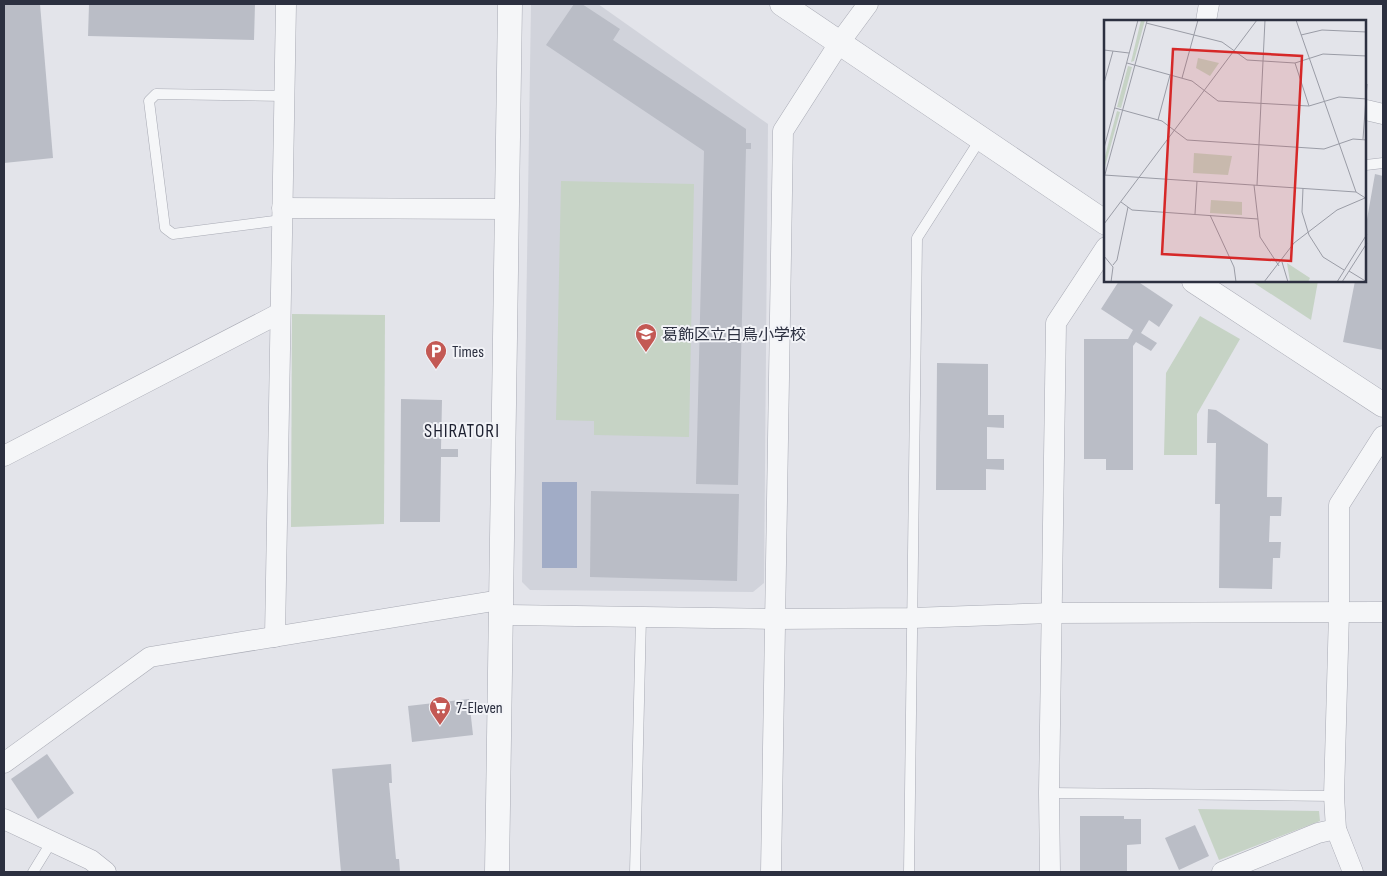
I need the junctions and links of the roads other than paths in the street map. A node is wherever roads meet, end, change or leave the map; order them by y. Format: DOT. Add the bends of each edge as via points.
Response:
graph roads {
  1 [pos="286,4"];
  2 [pos="510,4"];
  3 [pos="782,4"];
  4 [pos="868,4"];
  5 [pos="1209,4"];
  6 [pos="1206,20"];
  7 [pos="840,42"];
  8 [pos="284,96"];
  9 [pos="1367,110"];
  10 [pos="1383,114"];
  11 [pos="981,138"];
  12 [pos="1383,163"];
  13 [pos="1367,165"];
  14 [pos="507,209"];
  15 [pos="282,214"];
  16 [pos="1104,222"];
  17 [pos="1104,250"];
  18 [pos="1196,282"];
  19 [pos="280,313"];
  20 [pos="1383,405"];
  21 [pos="1383,436"];
  22 [pos="4,456"];
  23 [pos="500,607"];
  24 [pos="1339,612"];
  25 [pos="1383,612"];
  26 [pos="1052,613"];
  27 [pos="641,617"];
  28 [pos="912,618"];
  29 [pos="775,619"];
  30 [pos="275,637"];
  31 [pos="4,763"];
  32 [pos="1049,793"];
  33 [pos="1334,796"];
  34 [pos="4,819"];
  35 [pos="1336,830"];
  36 [pos="52,841"];
  37 [pos="33,872"];
  38 [pos="106,872"];
  39 [pos="497,872"];
  40 [pos="635,872"];
  41 [pos="771,872"];
  42 [pos="909,872"];
  43 [pos="1050,872"];
  44 [pos="1222,872"];
  45 [pos="1353,872"];
  1 -- 8 [label="street"];
  2 -- 14 [label="street"];
  3 -- 7 [label="street"];
  4 -- 7 [label="street"];
  5 -- 6 [label="street"];
  7 -- 11 [label="street"];
  7 -- 29 [label="street" via="783,132"];
  8 -- 15 [label="street"];
  8 -- 15 [label="lane" via="156,94 150,101 165,228 173,234"];
  9 -- 10 [label="street"];
  11 -- 16 [label="street"];
  11 -- 28 [label="lane" via="917,238"];
  12 -- 13 [label="lane"];
  14 -- 15 [label="street"];
  14 -- 23 [label="street"];
  15 -- 19 [label="street"];
  17 -- 26 [label="street" via="1056,323"];
  18 -- 20 [label="street"];
  19 -- 22 [label="street"];
  19 -- 30 [label="street"];
  21 -- 24 [label="street" via="1339,505"];
  23 -- 27 [label="street"];
  23 -- 30 [label="street"];
  23 -- 39 [label="street"];
  24 -- 25 [label="street"];
  24 -- 26 [label="street"];
  24 -- 33 [label="street"];
  26 -- 28 [label="street"];
  26 -- 32 [label="street"];
  27 -- 29 [label="street"];
  27 -- 40 [label="lane"];
  28 -- 29 [label="street"];
  28 -- 42 [label="lane"];
  29 -- 41 [label="street"];
  30 -- 31 [label="street" via="150,657"];
  32 -- 33 [label="lane"];
  32 -- 43 [label="street"];
  33 -- 35 [label="street"];
  34 -- 36 [label="street"];
  35 -- 44 [label="street" via="1318,833"];
  35 -- 45 [label="street"];
  36 -- 37 [label="lane"];
  36 -- 38 [label="street" via="91,860"];
}
